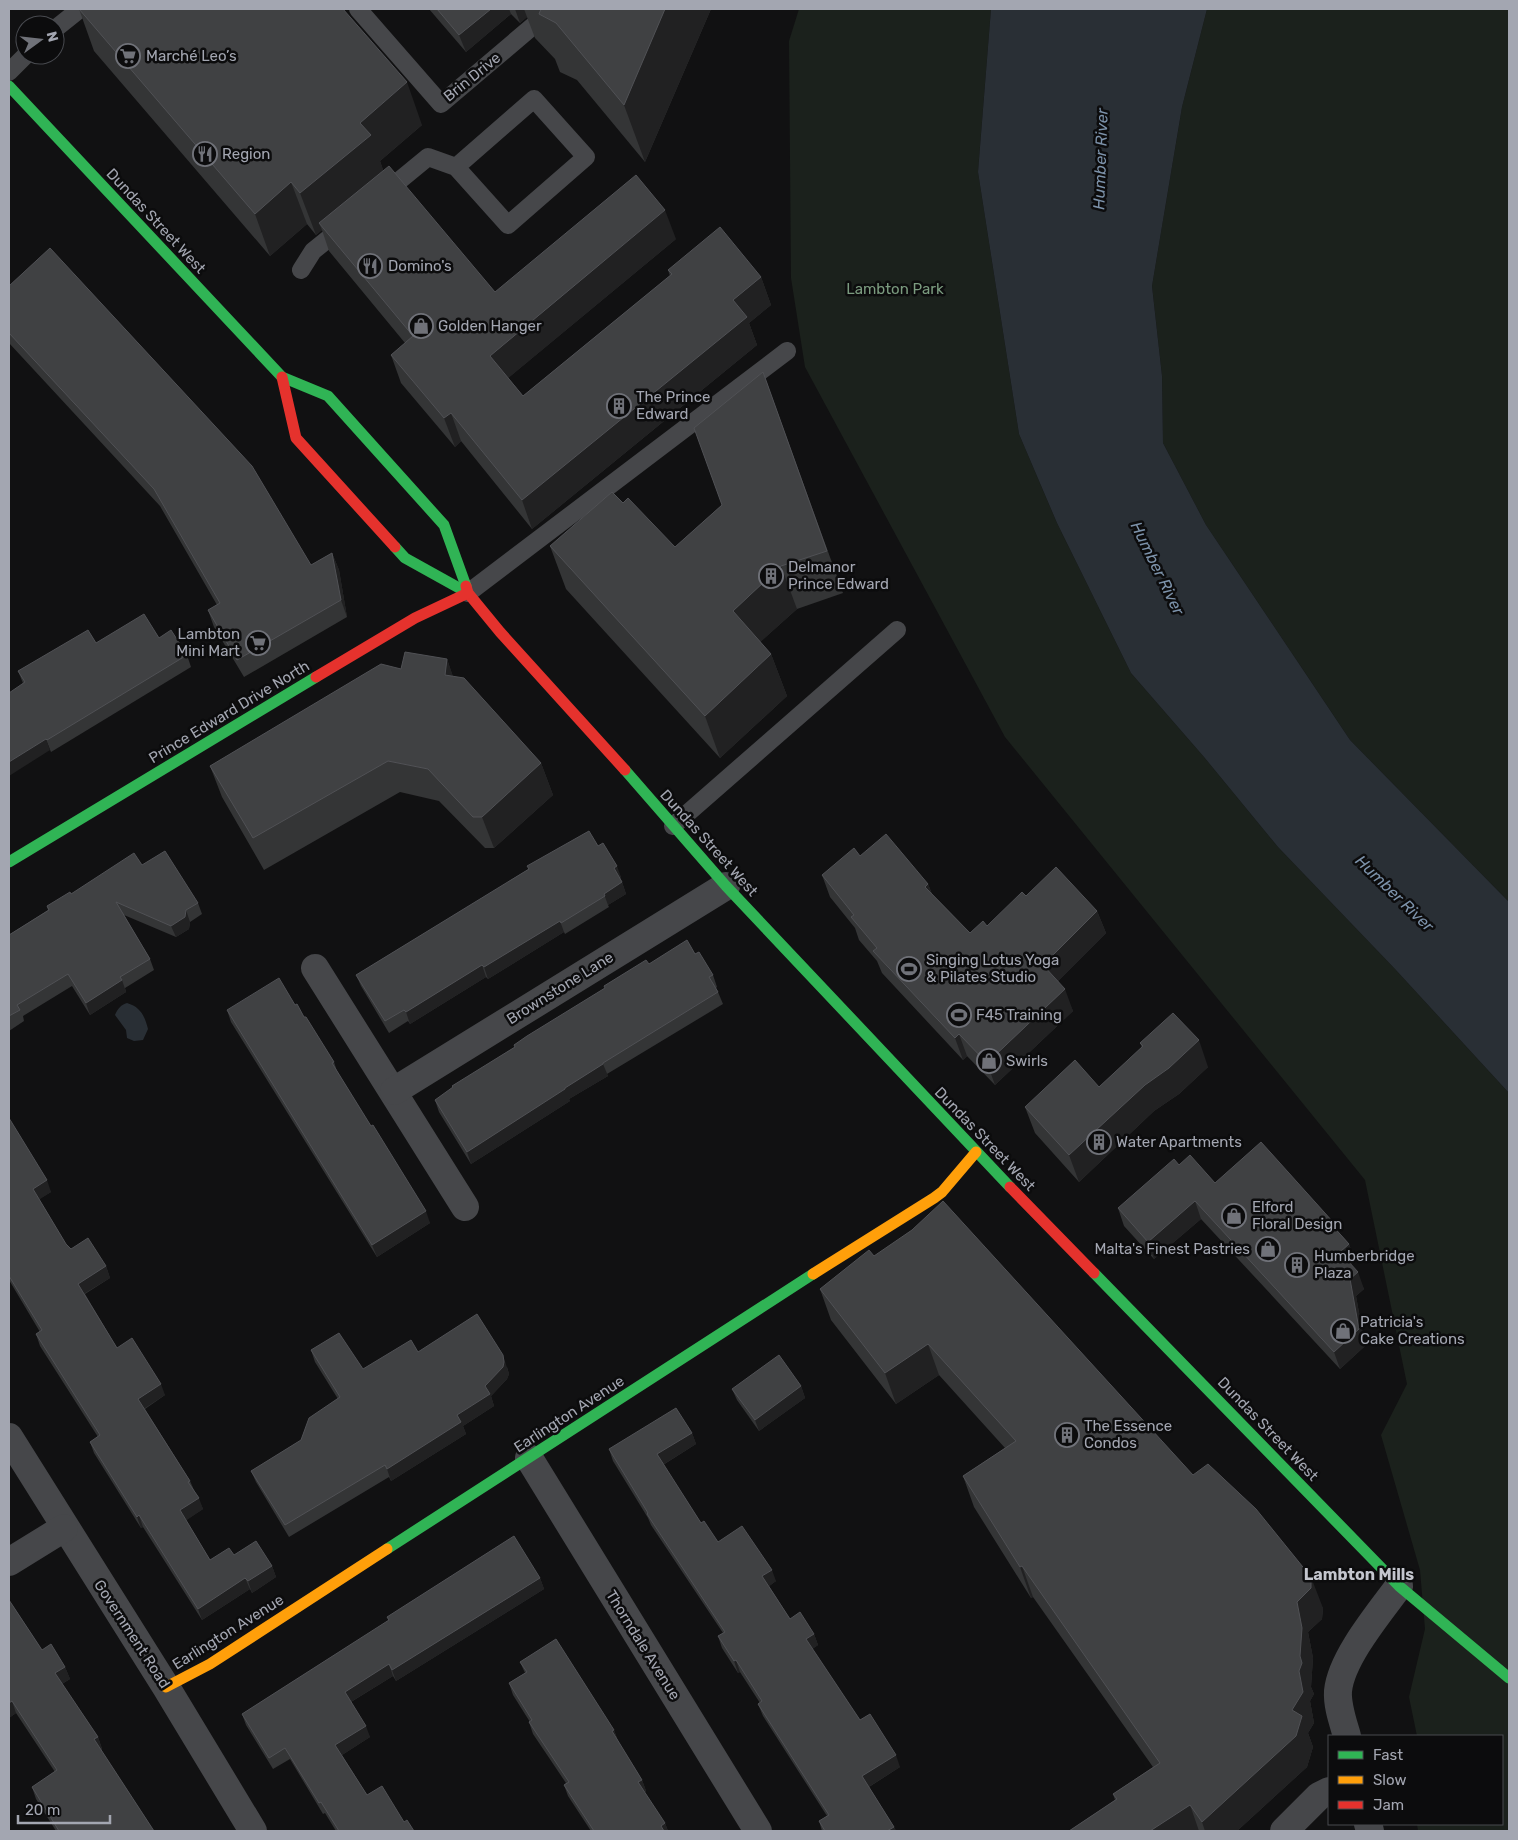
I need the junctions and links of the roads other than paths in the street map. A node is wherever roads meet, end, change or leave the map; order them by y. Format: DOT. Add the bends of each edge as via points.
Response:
graph roads {
  1 [pos="80,9"];
  2 [pos="358,9"];
  3 [pos="553,9"];
  4 [pos="65,21"];
  5 [pos="9,86"];
  6 [pos="456,167"];
  7 [pos="301,270"];
  8 [pos="787,351"];
  9 [pos="282,377"];
  10 [pos="468,593"];
  11 [pos="897,630"];
  12 [pos="674,826"];
  13 [pos="9,862"];
  14 [pos="726,886"];
  15 [pos="315,968"];
  16 [pos="394,1091"];
  17 [pos="976,1152"];
  18 [pos="465,1207"];
  19 [pos="9,1437"];
  20 [pos="529,1458"];
  21 [pos="64,1528"];
  22 [pos="9,1562"];
  23 [pos="1399,1586"];
  24 [pos="1509,1678"];
  25 [pos="166,1687"];
  26 [pos="1347,1735"];
  27 [pos="1328,1791"];
  28 [pos="254,1831"];
  29 [pos="758,1831"];
  30 [pos="1284,1831"];
  1 -- 4 [label="lane"];
  2 -- 3 [label="lane, Brin Drive" via="441,104"];
  5 -- 9 [label="main road, Dundas Street West"];
  6 -- 6 [label="lane" via="508,225 586,157 534,99"];
  6 -- 7 [label="lane" via="428,156 313,251"];
  8 -- 10 [label="lane"];
  9 -- 10 [label="main road, Dundas Street West" via="328,396 444,525"];
  9 -- 10 [label="main road, Dundas Street West" via="296,438 405,558"];
  10 -- 12 [label="main road, Dundas Street West"];
  10 -- 13 [label="main road, Prince Edward Drive North" via="415,618"];
  11 -- 12 [label="lane"];
  12 -- 14 [label="main road, Dundas Street West"];
  14 -- 16 [label="street, Brownstone Lane"];
  14 -- 17 [label="main road, Dundas Street West"];
  15 -- 16 [label="street"];
  16 -- 18 [label="street"];
  17 -- 20 [label="main road, Earlington Avenue" via="934,1198"];
  17 -- 23 [label="main road, Dundas Street West"];
  19 -- 21 [label="street, Government Road"];
  20 -- 25 [label="main road, Earlington Avenue" via="210,1664"];
  20 -- 29 [label="street, Thorndale Avenue"];
  21 -- 22 [label="street"];
  21 -- 25 [label="street, Government Road"];
  23 -- 24 [label="main road, Dundas Street West"];
  23 -- 26 [label="street" via="1345,1667 1338,1691"];
  25 -- 28 [label="street, Government Road"];
  27 -- 30 [label="street"];
}
